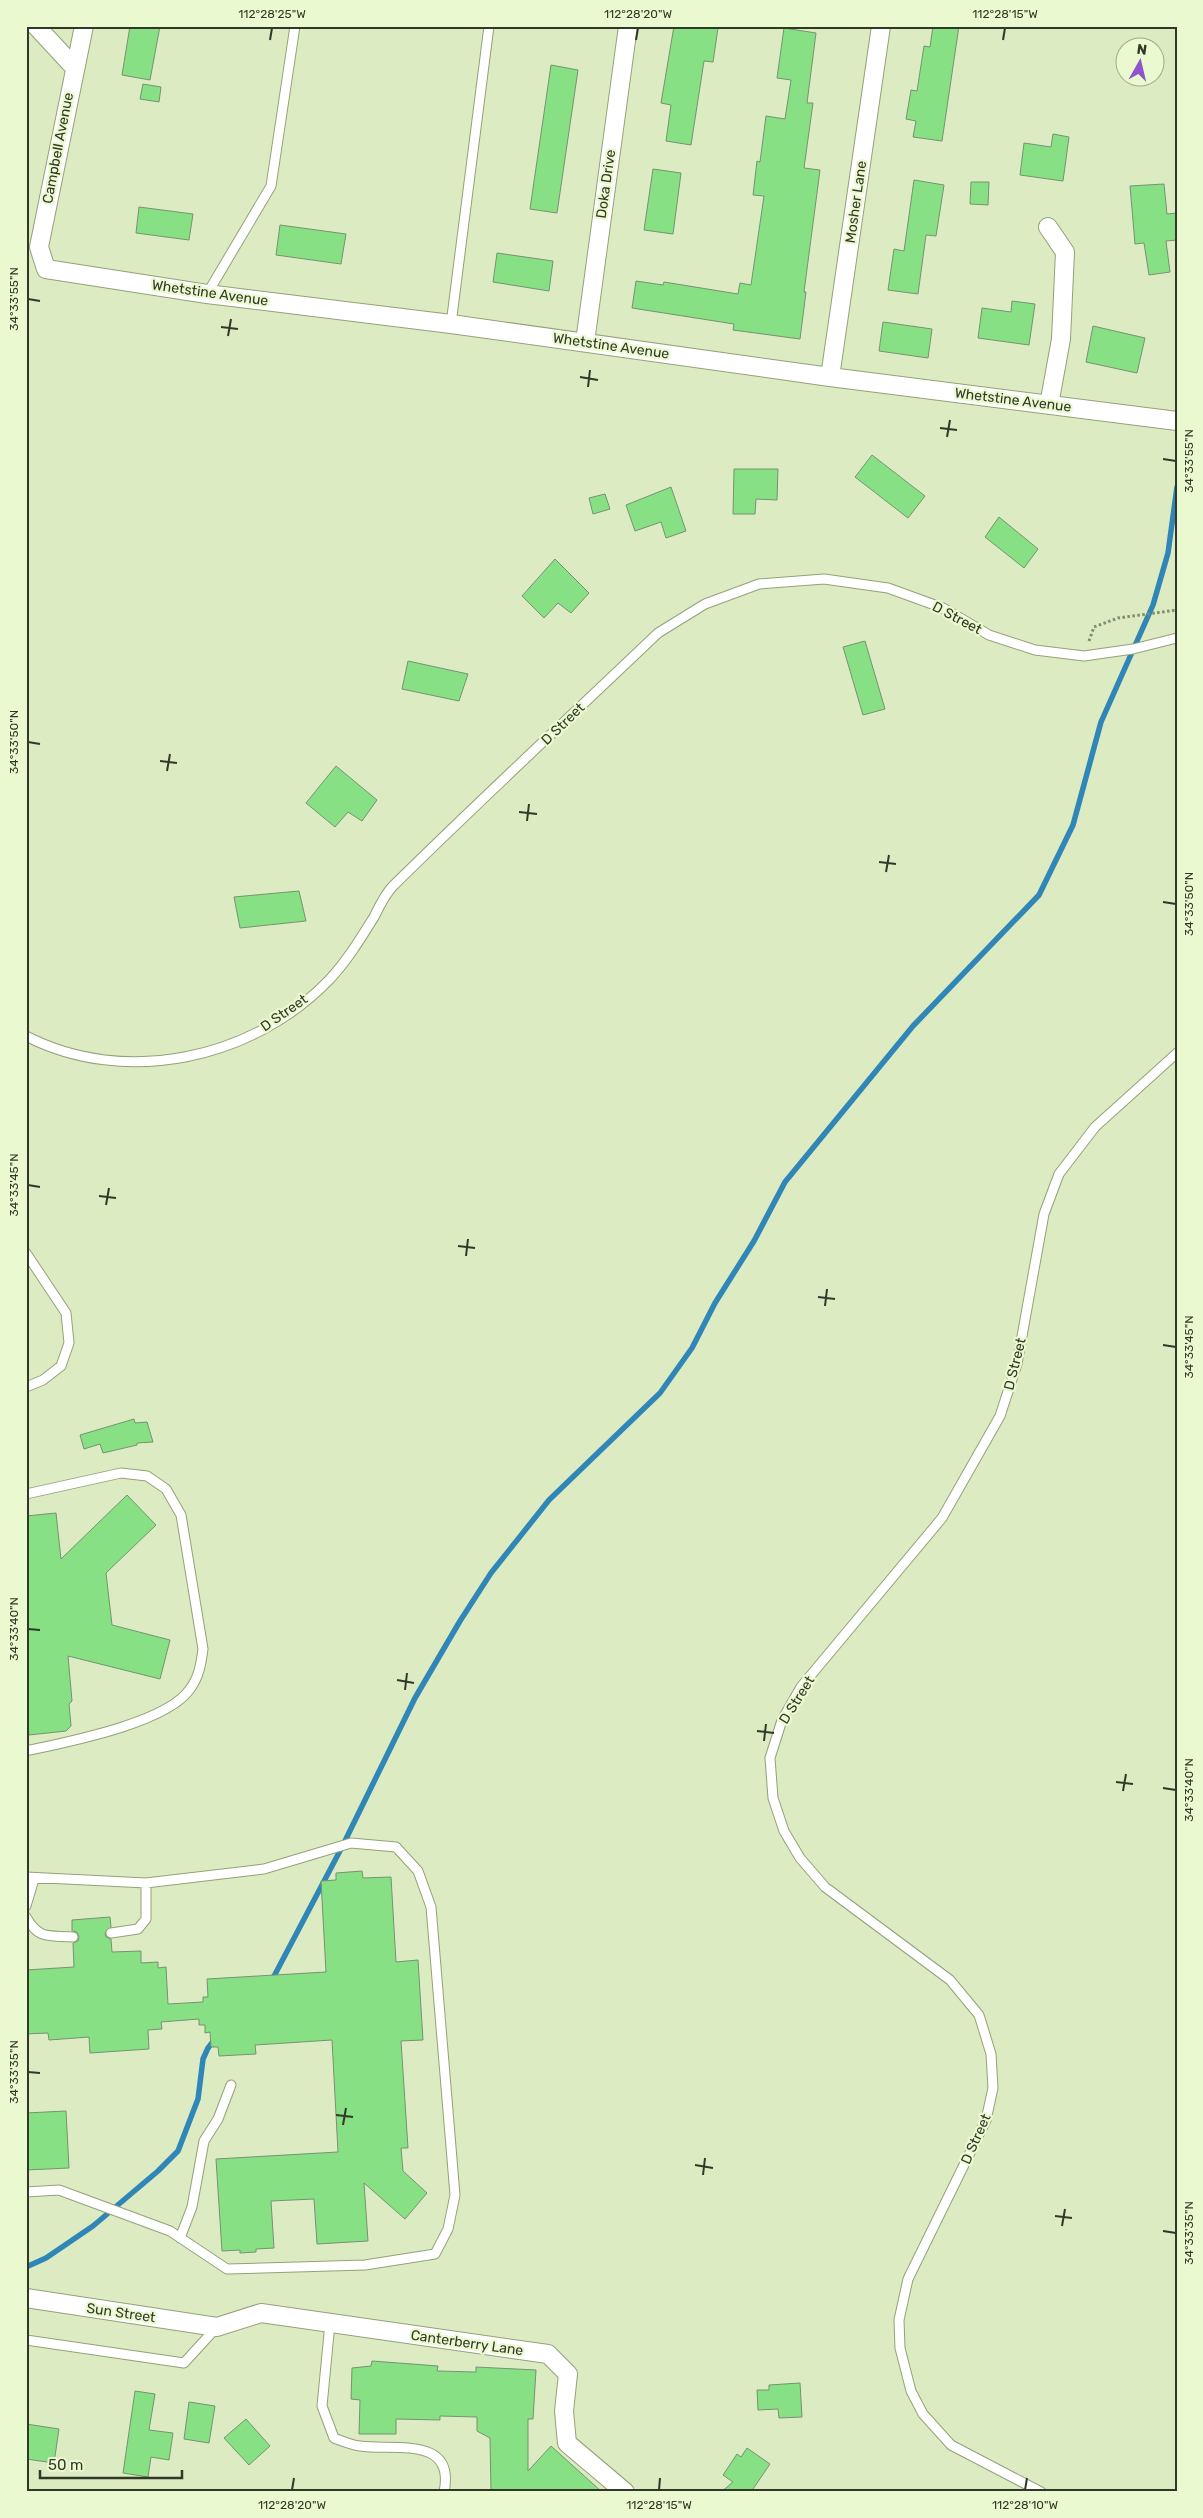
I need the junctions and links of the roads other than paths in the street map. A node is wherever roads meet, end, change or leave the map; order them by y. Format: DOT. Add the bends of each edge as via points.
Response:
graph roads {
  1 [pos="36,26"];
  2 [pos="84,26"];
  3 [pos="295,26"];
  4 [pos="489,26"];
  5 [pos="628,26"];
  6 [pos="881,26"];
  7 [pos="74,67"];
  8 [pos="1048,227"];
  9 [pos="46,269"];
  10 [pos="207,294"];
  11 [pos="451,324"];
  12 [pos="585,342"];
  13 [pos="830,377"];
  14 [pos="1049,405"];
  15 [pos="1177,421"];
  16 [pos="1177,638"];
  17 [pos="26,1036"];
  18 [pos="1177,1053"];
  19 [pos="26,1253"];
  20 [pos="26,1388"];
  21 [pos="26,1494"];
  22 [pos="26,1751"];
  23 [pos="30,1878"];
  24 [pos="146,1883"];
  25 [pos="26,1906"];
  26 [pos="26,1917"];
  27 [pos="111,1934"];
  28 [pos="72,1937"];
  29 [pos="231,2085"];
  30 [pos="26,2192"];
  31 [pos="180,2238"];
  32 [pos="26,2298"];
  33 [pos="330,2324"];
  34 [pos="217,2327"];
  35 [pos="26,2340"];
  36 [pos="447,2490"];
  37 [pos="626,2492"];
  38 [pos="1042,2492"];
  1 -- 7 [label="street"];
  2 -- 7 [label="street, Campbell Avenue"];
  3 -- 10 [label="lane" via="271,186"];
  4 -- 11 [label="lane"];
  5 -- 12 [label="street, Doka Drive"];
  6 -- 13 [label="street, Mosher Lane"];
  7 -- 9 [label="street, Campbell Avenue" via="39,247"];
  8 -- 14 [label="street" via="1065,252 1061,339"];
  9 -- 10 [label="street, Whetstine Avenue"];
  10 -- 11 [label="street, Whetstine Avenue"];
  11 -- 12 [label="street, Whetstine Avenue"];
  12 -- 13 [label="street, Whetstine Avenue"];
  13 -- 14 [label="street, Whetstine Avenue"];
  14 -- 15 [label="street, Whetstine Avenue"];
  16 -- 17 [label="lane, D Street" via="1084,656 1035,650 989,635 942,608 888,588 824,579 759,584 705,604 658,633 390,888 358,943 329,980 285,1017 237,1044 162,1062 105,1060"];
  18 -- 38 [label="lane, D Street" via="1096,1127 1059,1174 1044,1214 1017,1364 1000,1416 942,1518 801,1687 782,1720 770,1758 773,1798 784,1831 800,1858 825,1887 950,1980 979,2015 991,2054 993,2088 986,2120 908,2279 899,2320 900,2348 911,2391 923,2414 951,2445"];
  19 -- 20 [label="lane" via="66,1313 69,1343 61,1366"];
  21 -- 22 [label="lane" via="121,1473 147,1476 166,1489 182,1515 203,1649 201,1669 190,1690 170,1709 146,1720"];
  23 -- 24 [label="lane"];
  23 -- 25 [label="lane"];
  24 -- 27 [label="lane" via="146,1919 138,1929"];
  24 -- 31 [label="lane" via="264,1869 351,1843 378,1845 396,1847 418,1871 431,1907 454,2195 448,2229 435,2254 366,2265 227,2269"];
  26 -- 28 [label="lane" via="34,1931"];
  29 -- 31 [label="lane" via="218,2118 204,2140 192,2207"];
  30 -- 31 [label="lane" via="59,2190"];
  32 -- 34 [label="street, Sun Street"];
  33 -- 34 [label="street, Canterberry Lane" via="261,2313"];
  33 -- 36 [label="lane" via="322,2406 334,2438 359,2446 412,2447 438,2457 448,2476"];
  33 -- 37 [label="street, Canterberry Lane" via="548,2354 568,2374 564,2411 567,2443"];
  34 -- 35 [label="lane" via="184,2363"];
}
